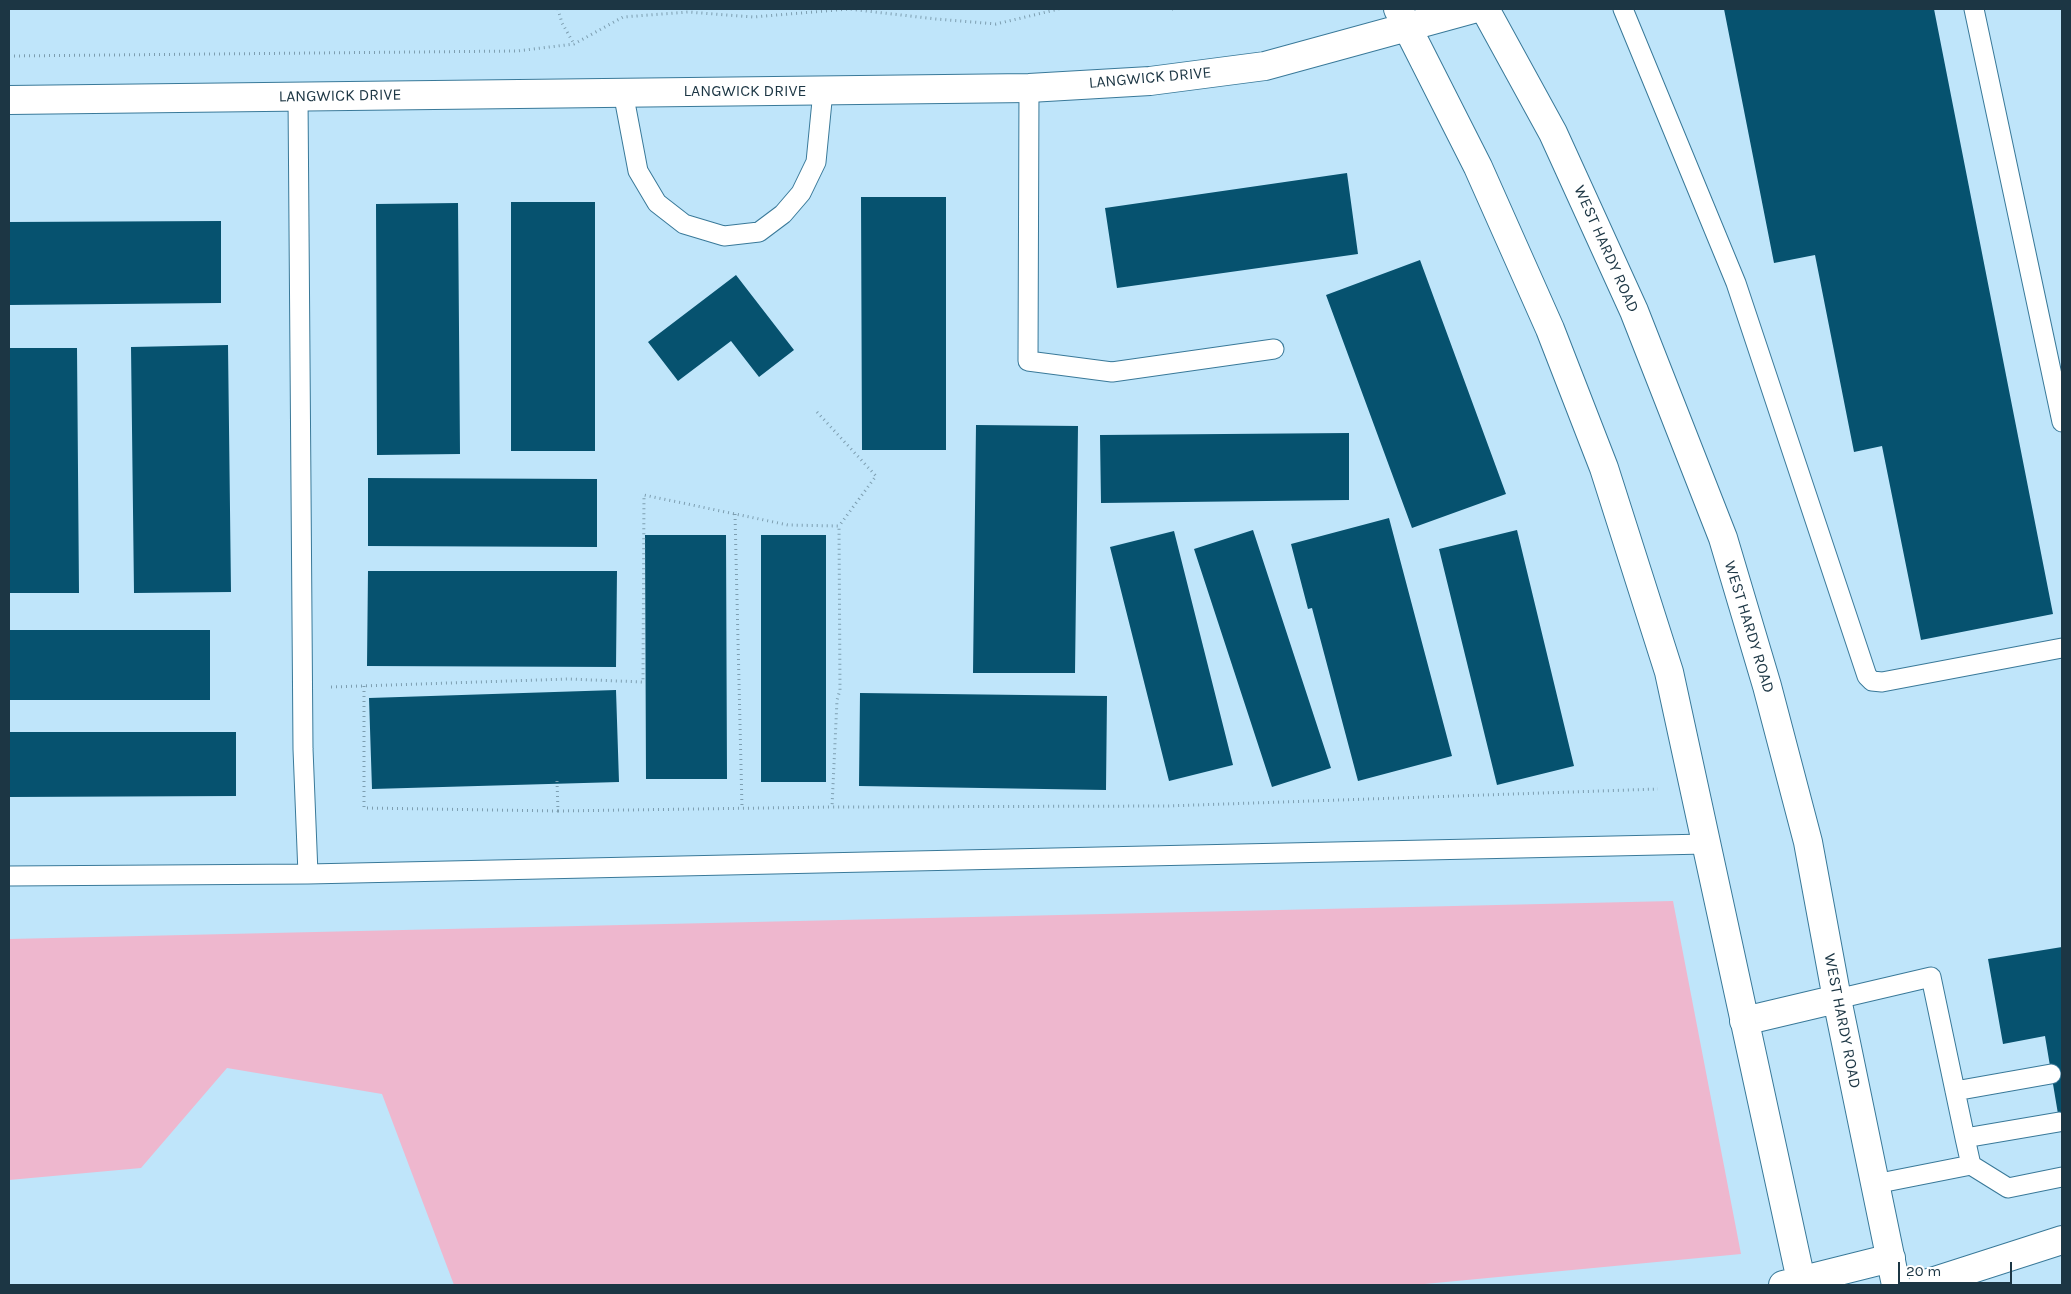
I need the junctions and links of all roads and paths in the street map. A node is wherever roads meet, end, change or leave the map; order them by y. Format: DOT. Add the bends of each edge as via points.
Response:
graph roads {
  1 [pos="558,9"];
  2 [pos="1059,9"];
  3 [pos="1473,9"];
  4 [pos="1485,9"];
  5 [pos="1623,9"];
  6 [pos="1974,9"];
  7 [pos="1403,18"];
  8 [pos="574,44"];
  9 [pos="9,56"];
  10 [pos="1029,88"];
  11 [pos="823,91"];
  12 [pos="623,92"];
  13 [pos="298,97"];
  14 [pos="9,100"];
  15 [pos="1274,348"];
  16 [pos="817,412"];
  17 [pos="2062,422"];
  18 [pos="735,514"];
  19 [pos="839,526"];
  20 [pos="2062,648"];
  21 [pos="364,686"];
  22 [pos="302,688"];
  23 [pos="557,781"];
  24 [pos="1658,789"];
  25 [pos="832,807"];
  26 [pos="742,808"];
  27 [pos="558,811"];
  28 [pos="1706,844"];
  29 [pos="308,874"];
  30 [pos="9,876"];
  31 [pos="1837,999"];
  32 [pos="1744,1021"];
  33 [pos="2051,1074"];
  34 [pos="1955,1091"];
  35 [pos="2060,1122"];
  36 [pos="1965,1138"];
  37 [pos="1971,1165"];
  38 [pos="2062,1177"];
  39 [pos="1875,1184"];
  40 [pos="2062,1240"];
  41 [pos="1891,1258"];
  42 [pos="1795,1283"];
  43 [pos="1896,1285"];
  44 [pos="1922,1285"];
  1 -- 8 [label="path"];
  2 -- 8 [label="path" via="996,24 849,9 753,17 688,12 623,17"];
  3 -- 7 [label="street, LANGWICK DRIVE"];
  4 -- 31 [label="street, WEST HARDY ROAD" via="1553,133 1634,311 1723,538 1767,686 1808,842"];
  5 -- 20 [label="lane" via="1736,283 1867,676 1872,681 1882,682"];
  6 -- 17 [label="lane"];
  7 -- 10 [label="street, LANGWICK DRIVE" via="1265,66 1150,81"];
  7 -- 28 [label="street" via="1478,168 1550,329 1604,468 1669,672"];
  8 -- 9 [label="path" via="517,51"];
  10 -- 11 [label="street, LANGWICK DRIVE"];
  10 -- 15 [label="lane" via="1028,361 1112,372"];
  11 -- 12 [label="street, LANGWICK DRIVE"];
  11 -- 12 [label="lane" via="816,162 801,193 783,214 760,232 724,236 684,224 658,203 638,171"];
  12 -- 13 [label="street, LANGWICK DRIVE"];
  13 -- 14 [label="street, LANGWICK DRIVE"];
  13 -- 22 [label="lane"];
  16 -- 19 [label="path" via="876,476"];
  18 -- 19 [label="path" via="788,525"];
  18 -- 21 [label="path" via="644,495 643,682 568,679"];
  18 -- 26 [label="path"];
  19 -- 25 [label="path" via="840,690"];
  21 -- 22 [label="path"];
  21 -- 27 [label="path" via="364,808"];
  22 -- 29 [label="lane"];
  23 -- 27 [label="path"];
  24 -- 25 [label="path" via="1167,806"];
  25 -- 26 [label="path"];
  26 -- 27 [label="path"];
  28 -- 29 [label="lane"];
  28 -- 32 [label="street"];
  29 -- 30 [label="lane"];
  31 -- 32 [label="street"];
  31 -- 34 [label="lane" via="1931,977"];
  31 -- 39 [label="street, WEST HARDY ROAD"];
  32 -- 42 [label="street"];
  33 -- 34 [label="lane"];
  34 -- 36 [label="lane"];
  35 -- 36 [label="lane"];
  36 -- 37 [label="lane"];
  37 -- 38 [label="lane" via="2008,1188"];
  37 -- 39 [label="lane"];
  39 -- 41 [label="street, WEST HARDY ROAD"];
  40 -- 44 [label="street"];
  41 -- 42 [label="street"];
  41 -- 43 [label="street, WEST HARDY ROAD"];
}
